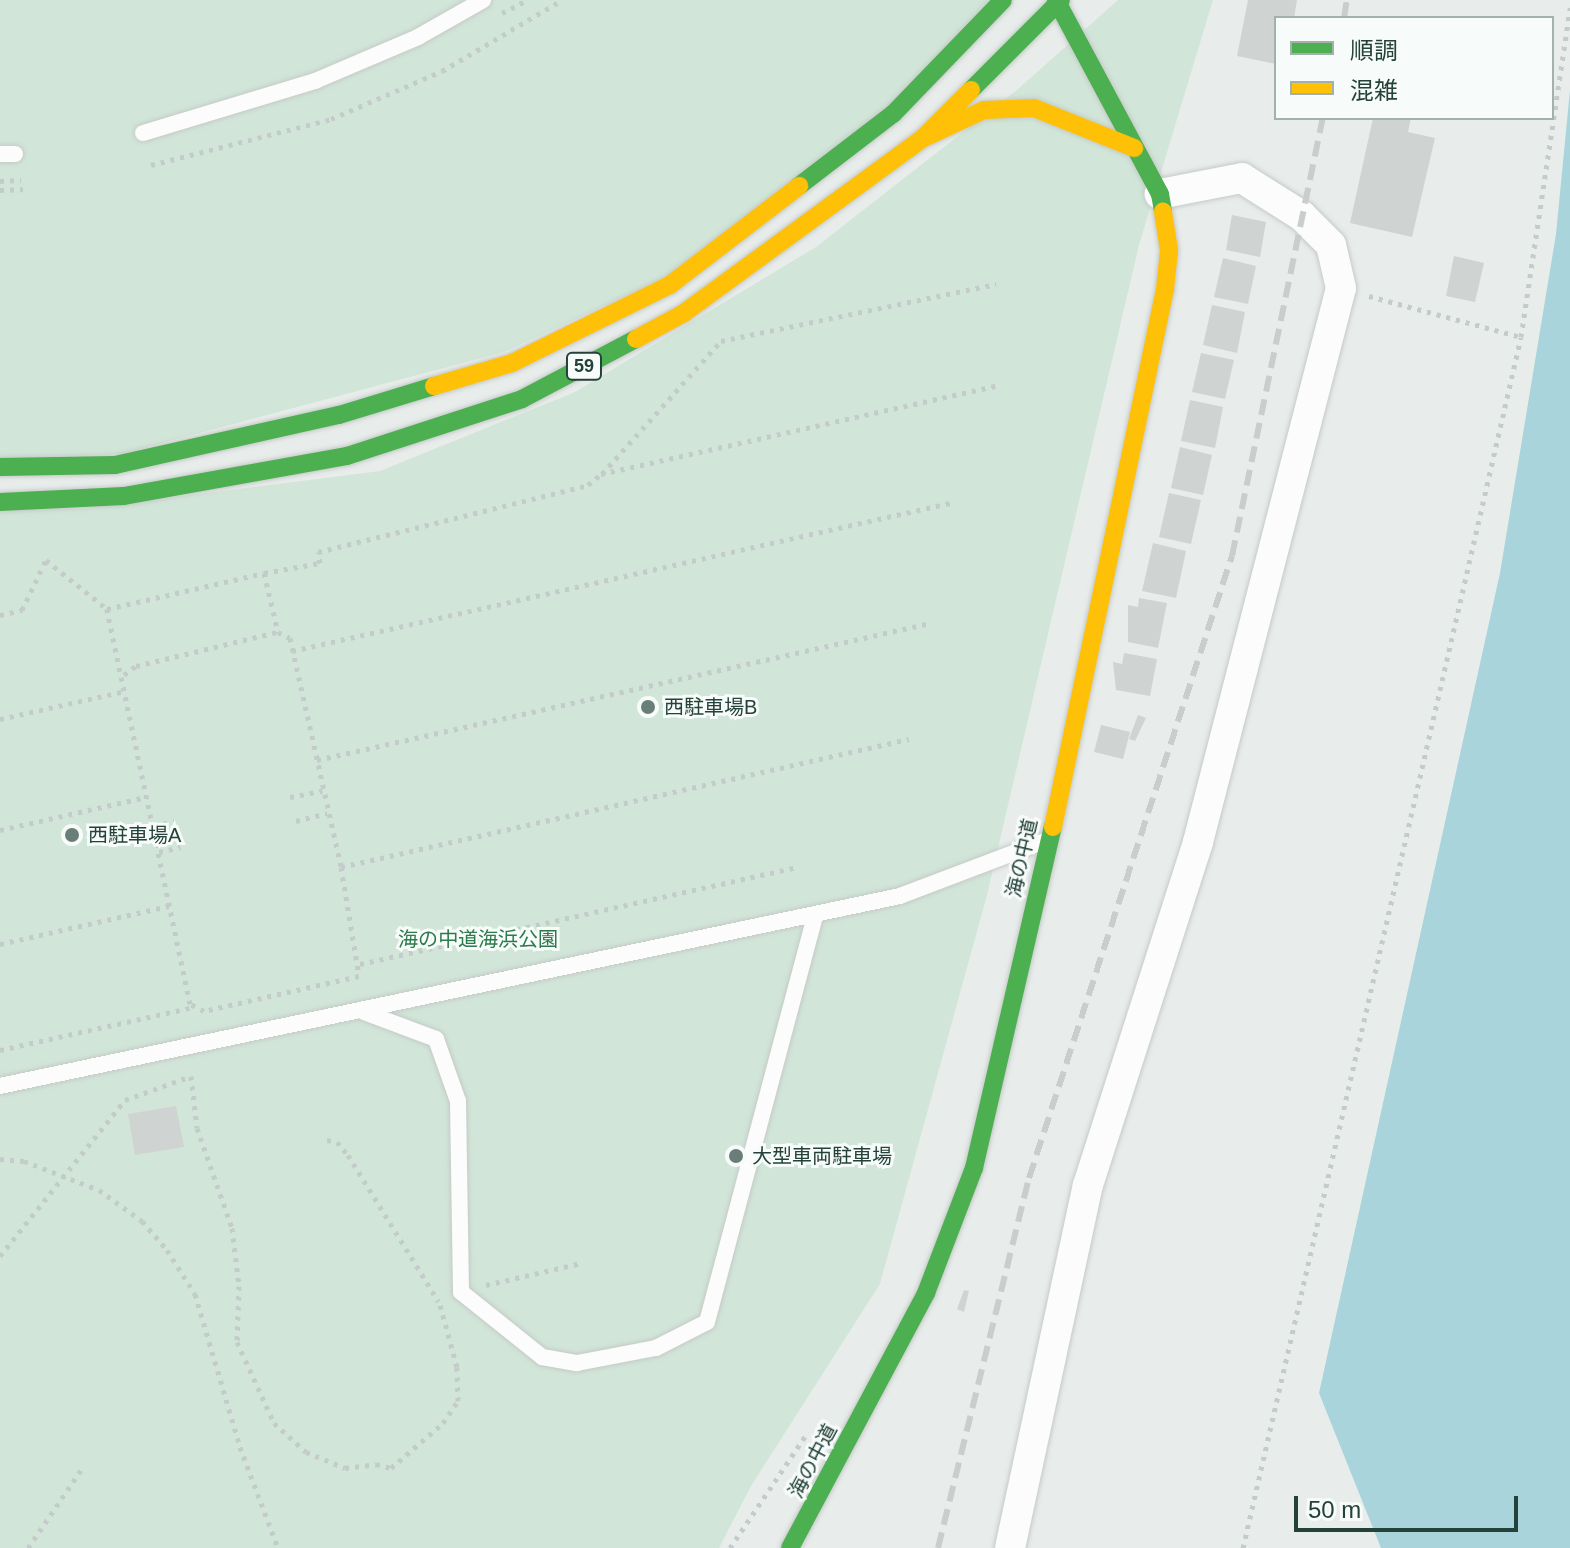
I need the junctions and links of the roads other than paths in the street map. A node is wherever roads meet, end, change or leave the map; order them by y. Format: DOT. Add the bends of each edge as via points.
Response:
graph roads {
  1 [pos="483,0"];
  2 [pos="1003,0"];
  3 [pos="1058,2"];
  4 [pos="143,133"];
  5 [pos="923,138"];
  6 [pos="1134,148"];
  7 [pos="1160,194"];
  8 [pos="0,467"];
  9 [pos="0,502"];
  10 [pos="1050,840"];
  11 [pos="815,915"];
  12 [pos="363,1011"];
  13 [pos="0,1086"];
  14 [pos="790,1548"];
  15 [pos="1010,1548"];
  1 -- 4 [label="lane" via="418,37 315,81"];
  2 -- 8 [label="main road, 59" via="893,114 670,285 512,363 339,415 115,465"];
  3 -- 5 [label="main road, 59"];
  3 -- 6 [label="main road, 海の中道"];
  5 -- 6 [label="main road" via="984,110 1034,108"];
  5 -- 9 [label="main road, 59" via="684,313 522,399 347,456 124,496"];
  6 -- 7 [label="main road, 海の中道"];
  7 -- 10 [label="main road, 海の中道" via="1169,250 1165,289"];
  7 -- 15 [label="street" via="1242,178 1302,216 1331,245 1341,288 1198,842 1088,1185"];
  10 -- 11 [label="lane" via="900,896"];
  10 -- 14 [label="main road, 海の中道" via="974,1168 926,1293"];
  11 -- 12 [label="lane"];
  11 -- 12 [label="lane" via="707,1322 656,1348 577,1363 542,1357 461,1292 458,1101 436,1039"];
  12 -- 13 [label="lane"];
}
